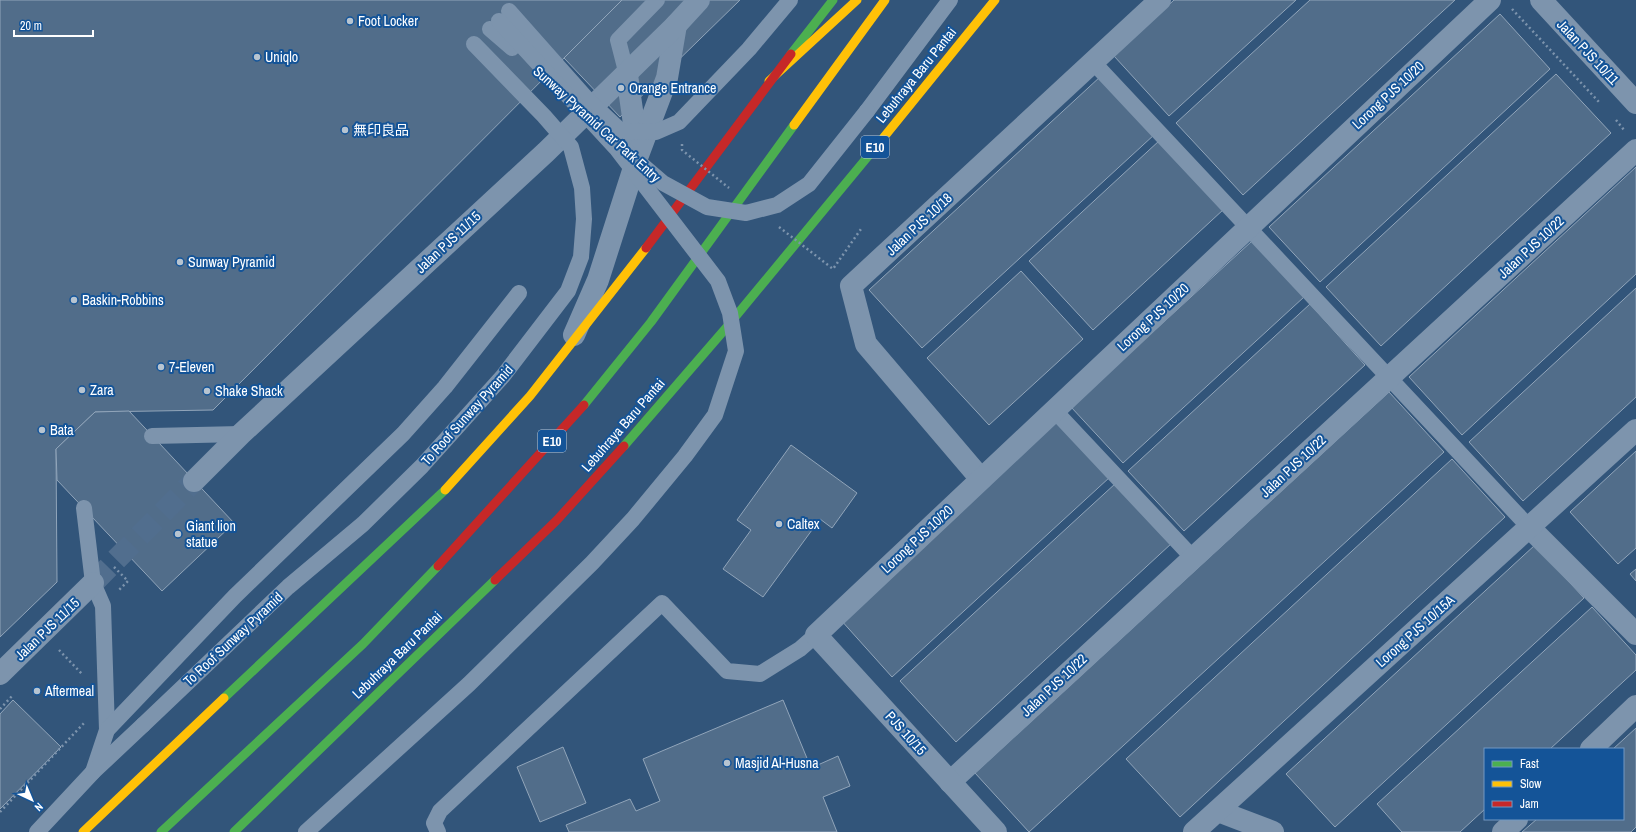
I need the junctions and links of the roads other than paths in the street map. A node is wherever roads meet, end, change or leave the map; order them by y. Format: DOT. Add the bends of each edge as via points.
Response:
graph roads {
  1 [pos="657,0"];
  2 [pos="699,0"];
  3 [pos="790,0"];
  4 [pos="833,0"];
  5 [pos="857,0"];
  6 [pos="885,0"];
  7 [pos="950,0"];
  8 [pos="995,0"];
  9 [pos="1160,0"];
  10 [pos="1541,0"];
  11 [pos="1499,3"];
  12 [pos="499,20"];
  13 [pos="676,26"];
  14 [pos="474,44"];
  15 [pos="1093,62"];
  16 [pos="627,75"];
  17 [pos="769,81"];
  18 [pos="1636,103"];
  19 [pos="1636,150"];
  20 [pos="638,155"];
  21 [pos="1248,227"];
  22 [pos="519,293"];
  23 [pos="565,354"];
  24 [pos="1389,377"];
  25 [pos="1054,410"];
  26 [pos="1636,430"];
  27 [pos="241,434"];
  28 [pos="152,436"];
  29 [pos="981,479"];
  30 [pos="194,481"];
  31 [pos="84,508"];
  32 [pos="1530,528"];
  33 [pos="1193,558"];
  34 [pos="93,583"];
  35 [pos="1636,634"];
  36 [pos="816,635"];
  37 [pos="0,674"];
  38 [pos="1636,706"];
  39 [pos="107,730"];
  40 [pos="1592,748"];
  41 [pos="93,772"];
  42 [pos="950,782"];
  43 [pos="1218,811"];
  44 [pos="1516,820"];
  45 [pos="991,830"];
  46 [pos="38,832"];
  47 [pos="83,832"];
  48 [pos="161,832"];
  49 [pos="234,832"];
  50 [pos="306,832"];
  51 [pos="438,832"];
  52 [pos="1194,832"];
  53 [pos="1273,832"];
  54 [pos="1504,832"];
  1 -- 16 [label="lane" via="618,40"];
  2 -- 13 [label="street, Jalan PJS 11/15"];
  3 -- 12 [label="lane, bridge" via="679,122 656,132 621,131"];
  4 -- 17 [label="main road"];
  5 -- 17 [label="main road"];
  6 -- 48 [label="main road, E10" via="651,322 577,413 446,558 363,644"];
  7 -- 12 [label="lane, Sunway Pyramid Car Park Entry, bridge" via="867,111 808,184 777,205 746,213 708,207 663,183"];
  8 -- 49 [label="main road, Lebuhraya Baru Pantai / E10" via="756,295 572,504"];
  9 -- 15 [label="street, Jalan PJS 10/18"];
  10 -- 18 [label="street, Jalan PJS 10/11"];
  11 -- 21 [label="street, Lorong PJS 10/20"];
  12 -- 50 [label="lane, bridge" via="616,148 718,281 730,314 736,350 715,415 633,520 469,684"];
  13 -- 16 [label="street, Jalan PJS 11/15"];
  13 -- 20 [label="street" via="667,78"];
  14 -- 41 [label="lane, To Roof Sunway Pyramid, bridge" via="544,116 571,148 582,188 584,219 581,257 568,291 503,376 422,466 363,524 288,587"];
  15 -- 21 [label="lane"];
  15 -- 29 [label="street, Jalan PJS 10/18" via="851,286 866,344"];
  16 -- 20 [label="street"];
  16 -- 27 [label="street, Jalan PJS 11/15"];
  17 -- 23 [label="main road" via="647,248"];
  19 -- 24 [label="street, Jalan PJS 10/22"];
  20 -- 23 [label="street" via="598,280"];
  21 -- 24 [label="lane"];
  21 -- 25 [label="street, Lorong PJS 10/20"];
  22 -- 39 [label="lane" via="446,387 403,434 235,596"];
  23 -- 47 [label="main road" via="481,451 418,516"];
  24 -- 32 [label="lane"];
  24 -- 33 [label="street, Jalan PJS 10/22"];
  25 -- 29 [label="street, Lorong PJS 10/20"];
  25 -- 33 [label="lane"];
  26 -- 32 [label="street, Lorong PJS 10/15A"];
  27 -- 28 [label="lane"];
  27 -- 30 [label="street, Jalan PJS 11/15"];
  29 -- 36 [label="street, Lorong PJS 10/20"];
  31 -- 34 [label="lane"];
  32 -- 35 [label="street"];
  32 -- 43 [label="street, Lorong PJS 10/15A"];
  33 -- 42 [label="street, Jalan PJS 10/22"];
  34 -- 37 [label="street, Jalan PJS 11/15"];
  34 -- 39 [label="lane" via="103,606"];
  36 -- 42 [label="street, PJS 10/15"];
  36 -- 51 [label="lane" via="800,649 760,674 727,671 662,603 440,811 434,823"];
  38 -- 40 [label="street"];
  39 -- 41 [label="lane"];
  41 -- 46 [label="lane, To Roof Sunway Pyramid"];
  42 -- 45 [label="street, PJS 10/15"];
  43 -- 52 [label="street, Lorong PJS 10/15A"];
  43 -- 53 [label="street"];
  44 -- 54 [label="street"];
}
